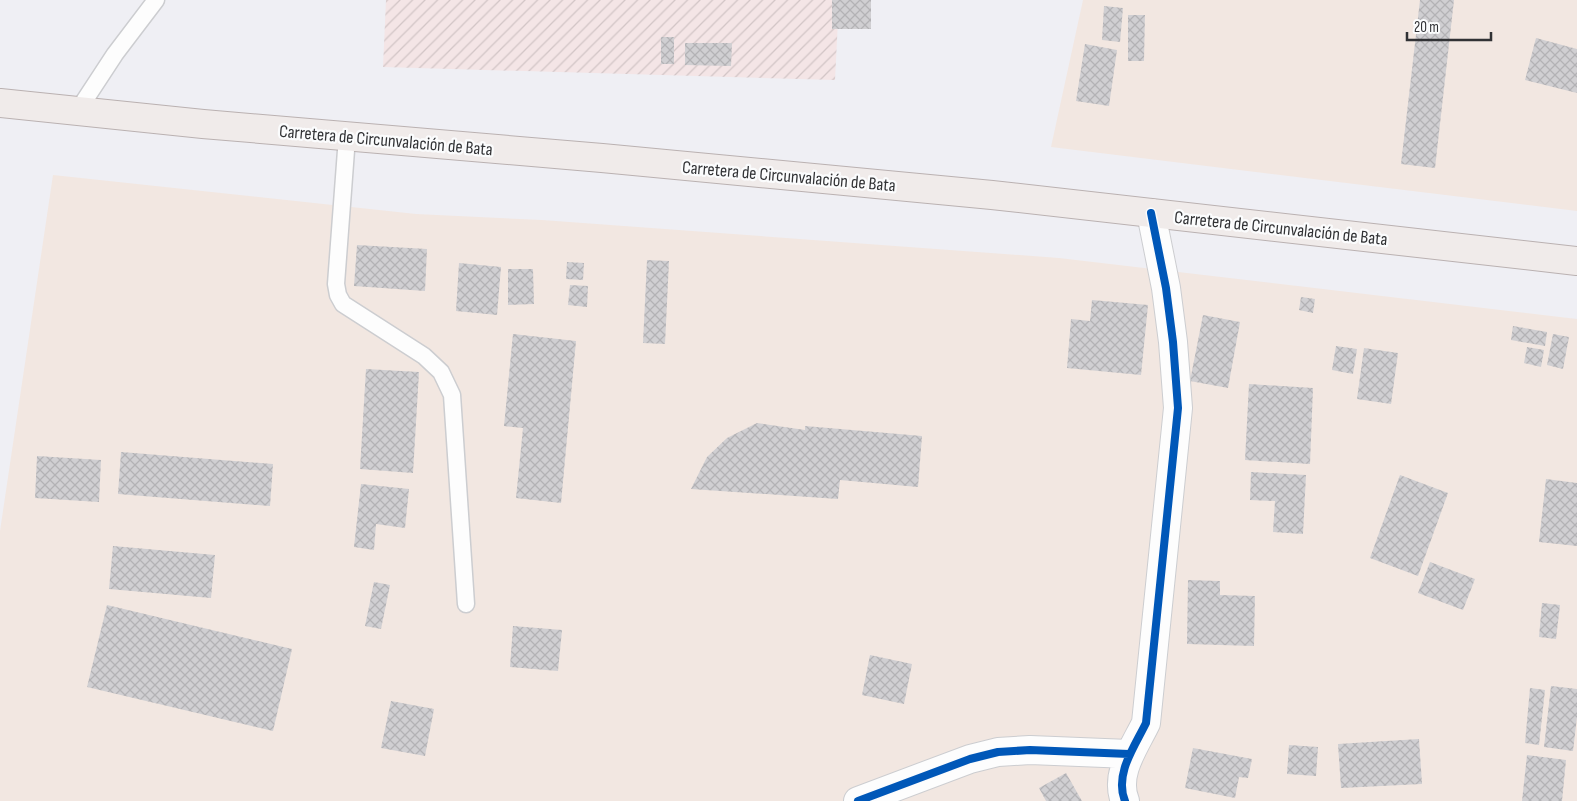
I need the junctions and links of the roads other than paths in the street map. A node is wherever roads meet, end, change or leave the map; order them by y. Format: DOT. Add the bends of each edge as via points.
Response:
graph roads {
  1 [pos="156,0"];
  2 [pos="0,102"];
  3 [pos="77,112"];
  4 [pos="347,136"];
  5 [pos="1151,213"];
  6 [pos="1577,261"];
  7 [pos="466,604"];
  8 [pos="1129,754"];
  9 [pos="858,801"];
  10 [pos="1125,801"];
  1 -- 3 [label="lane"];
  2 -- 3 [label="main road, Carretera de Circunvalación de Bata"];
  3 -- 4 [label="main road, Carretera de Circunvalación de Bata"];
  4 -- 5 [label="main road, Carretera de Circunvalación de Bata" via="973,193"];
  4 -- 7 [label="lane" via="336,284 338,295 344,304 424,356 441,372 452,395"];
  5 -- 6 [label="main road, Carretera de Circunvalación de Bata"];
  5 -- 8 [label="street" via="1166,288 1178,408 1146,722"];
  8 -- 9 [label="street" via="998,752 970,759"];
  8 -- 10 [label="street" via="1122,778"];
}
